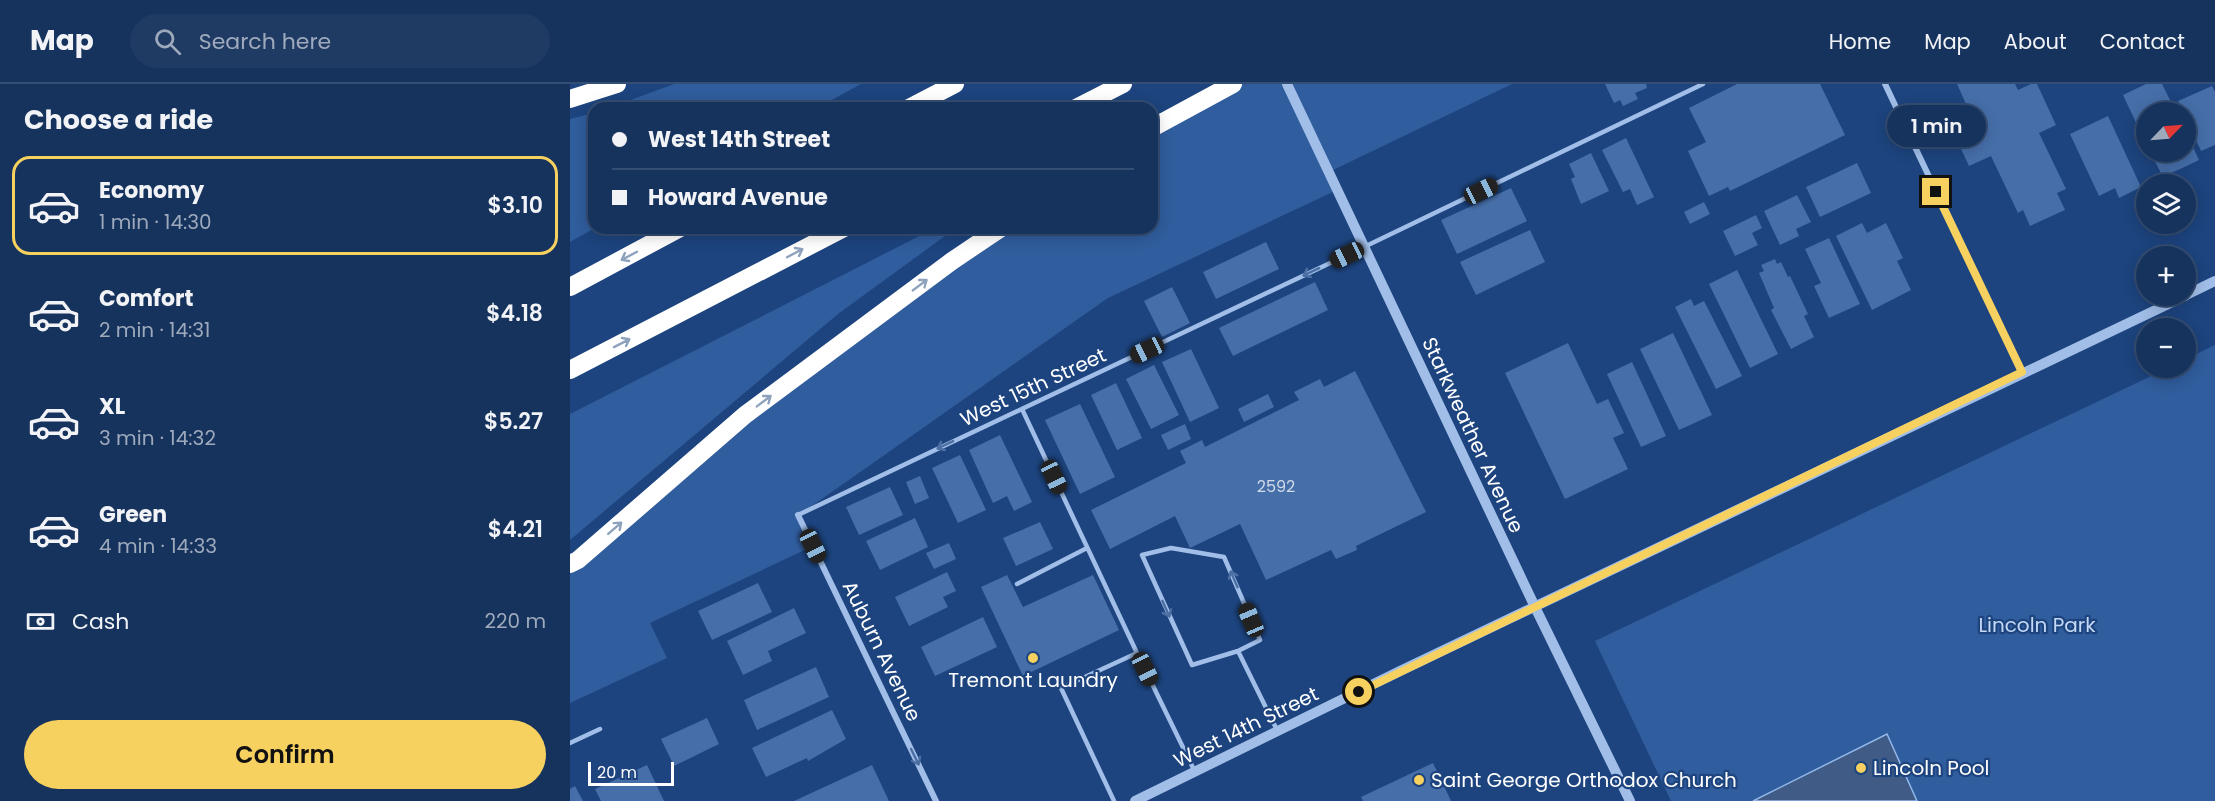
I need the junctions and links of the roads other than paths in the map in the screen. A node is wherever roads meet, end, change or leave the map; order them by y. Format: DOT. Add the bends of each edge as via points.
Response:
graph roads {
  1 [pos="617,84"];
  2 [pos="955,84"];
  3 [pos="1123,84"];
  4 [pos="1233,84"];
  5 [pos="1287,84"];
  6 [pos="1703,84"];
  7 [pos="1885,84"];
  8 [pos="570,99"];
  9 [pos="920,102"];
  10 [pos="1088,102"];
  11 [pos="1158,125"];
  12 [pos="669,234"];
  13 [pos="832,234"];
  14 [pos="992,234"];
  15 [pos="1364,247"];
  16 [pos="2215,281"];
  17 [pos="570,287"];
  18 [pos="2196,290"];
  19 [pos="2162,306"];
  20 [pos="570,370"];
  21 [pos="2022,372"];
  22 [pos="1022,409"];
  23 [pos="798,515"];
  24 [pos="1087,548"];
  25 [pos="570,564"];
  26 [pos="1017,584"];
  27 [pos="1535,607"];
  28 [pos="1238,651"];
  29 [pos="1137,653"];
  30 [pos="600,729"];
  31 [pos="1278,732"];
  32 [pos="570,743"];
  33 [pos="1195,772"];
  34 [pos="936,801"];
  35 [pos="1114,801"];
  36 [pos="1135,801"];
  37 [pos="1630,801"];
  1 -- 8 [label="highway"];
  2 -- 9 [label="highway"];
  3 -- 10 [label="highway"];
  4 -- 11 [label="highway"];
  5 -- 15 [label="street, Starkweather Avenue"];
  6 -- 15 [label="lane, West 15th Street"];
  7 -- 21 [label="street"];
  12 -- 17 [label="highway, one-way"];
  20 -- 13 [label="highway, one-way"];
  25 -- 14 [label="highway, one-way" via="745,415"];
  15 -- 22 [label="lane, West 15th Street, one-way"];
  15 -- 27 [label="street, Starkweather Avenue"];
  16 -- 18 [label="street, West 14th Street"];
  19 -- 21 [label="street, West 14th Street"];
  21 -- 27 [label="street, West 14th Street"];
  22 -- 23 [label="lane, West 15th Street, one-way"];
  22 -- 24 [label="lane"];
  23 -- 34 [label="street, Auburn Avenue, one-way"];
  24 -- 26 [label="lane"];
  24 -- 29 [label="lane"];
  27 -- 31 [label="street, West 14th Street"];
  27 -- 37 [label="street, Starkweather Avenue"];
  28 -- 28 [label="lane, one-way" via="1260,640 1224,557 1171,548 1142,555 1192,665"];
  28 -- 31 [label="lane"];
  29 -- 33 [label="lane"];
  29 -- 35 [label="lane" via="1061,688"];
  30 -- 32 [label="lane"];
  31 -- 33 [label="street, West 14th Street"];
  33 -- 36 [label="street, West 14th Street"];
}
